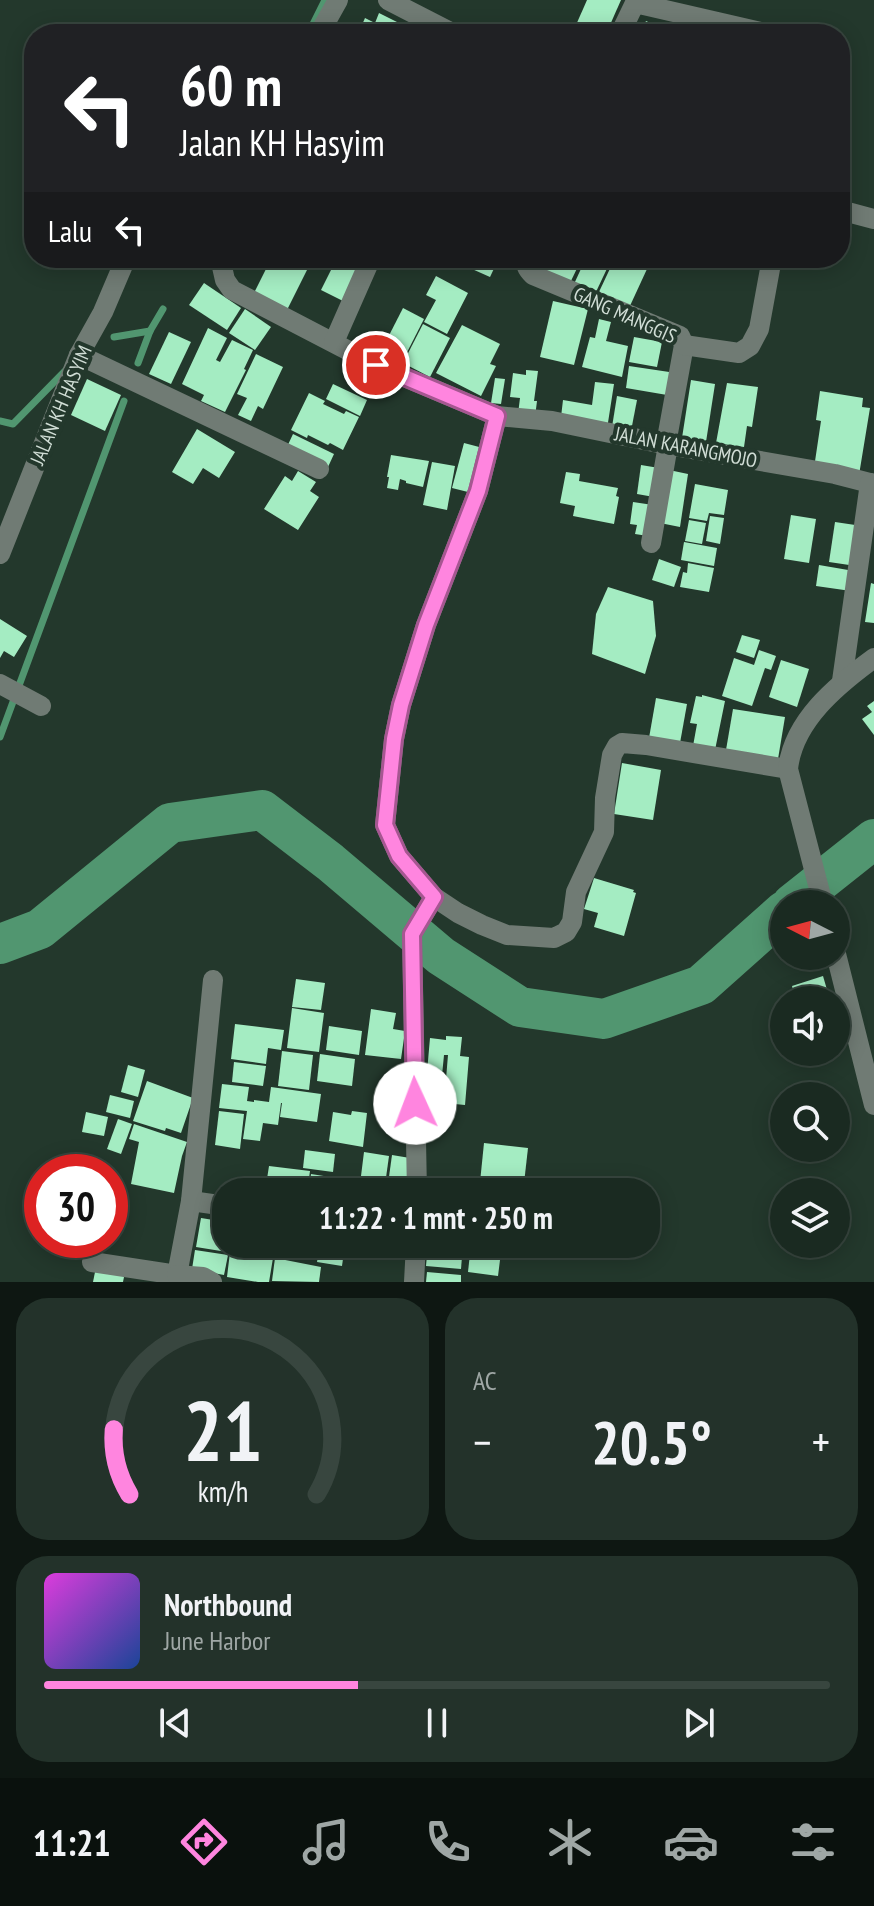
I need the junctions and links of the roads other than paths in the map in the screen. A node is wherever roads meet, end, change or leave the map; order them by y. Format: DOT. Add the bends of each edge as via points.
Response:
graph roads {
  1 [pos="338,0"];
  2 [pos="388,0"];
  3 [pos="325,24"];
  4 [pos="435,24"];
  5 [pos="625,24"];
  6 [pos="726,24"];
  7 [pos="850,213"];
  8 [pos="874,219"];
  9 [pos="122,268"];
  10 [pos="222,268"];
  11 [pos="367,268"];
  12 [pos="527,268"];
  13 [pos="770,268"];
  14 [pos="334,342"];
  15 [pos="684,345"];
  16 [pos="79,355"];
  17 [pos="497,416"];
  18 [pos="667,444"];
  19 [pos="319,469"];
  20 [pos="872,483"];
  21 [pos="651,543"];
  22 [pos="0,554"];
  23 [pos="874,658"];
  24 [pos="842,681"];
  25 [pos="0,684"];
  26 [pos="41,706"];
  27 [pos="788,769"];
  28 [pos="819,890"];
  29 [pos="432,900"];
  30 [pos="840,970"];
  31 [pos="213,980"];
  32 [pos="874,1105"];
  33 [pos="417,1178"];
  34 [pos="191,1201"];
  35 [pos="212,1204"];
  36 [pos="415,1258"];
  37 [pos="92,1262"];
  38 [pos="177,1275"];
  39 [pos="212,1282"];
  40 [pos="414,1282"];
  1 -- 3 [label="street"];
  2 -- 4 [label="street"];
  5 -- 6 [label="street" via="635,3"];
  7 -- 8 [label="street"];
  9 -- 16 [label="street, JALAN KH HASYIM"];
  10 -- 14 [label="street" via="232,290"];
  11 -- 14 [label="street"];
  12 -- 15 [label="street, GANG MANGGIS" via="533,275 680,336"];
  13 -- 15 [label="street" via="759,329 750,346 739,353"];
  14 -- 17 [label="street"];
  15 -- 18 [label="street, GANG MANGGIS"];
  16 -- 19 [label="street"];
  16 -- 22 [label="street, JALAN KH HASYIM"];
  17 -- 18 [label="street, JALAN KARANGMOJO" via="552,421"];
  17 -- 29 [label="street" via="478,491 426,625 394,739 385,825 399,856"];
  18 -- 20 [label="street, JALAN KARANGMOJO"];
  18 -- 21 [label="street, GANG MANGGIS"];
  20 -- 24 [label="street"];
  23 -- 24 [label="street"];
  24 -- 27 [label="street" via="803,726"];
  25 -- 26 [label="street"];
  27 -- 28 [label="street"];
  27 -- 29 [label="street" via="622,743 612,755 604,832 576,892 566,932 554,938 507,935"];
  29 -- 33 [label="street" via="412,934"];
  30 -- 32 [label="street"];
  31 -- 34 [label="street"];
  34 -- 35 [label="street"];
  34 -- 38 [label="street"];
  36 -- 40 [label="street"];
  37 -- 38 [label="street"];
  38 -- 39 [label="street"];
}
